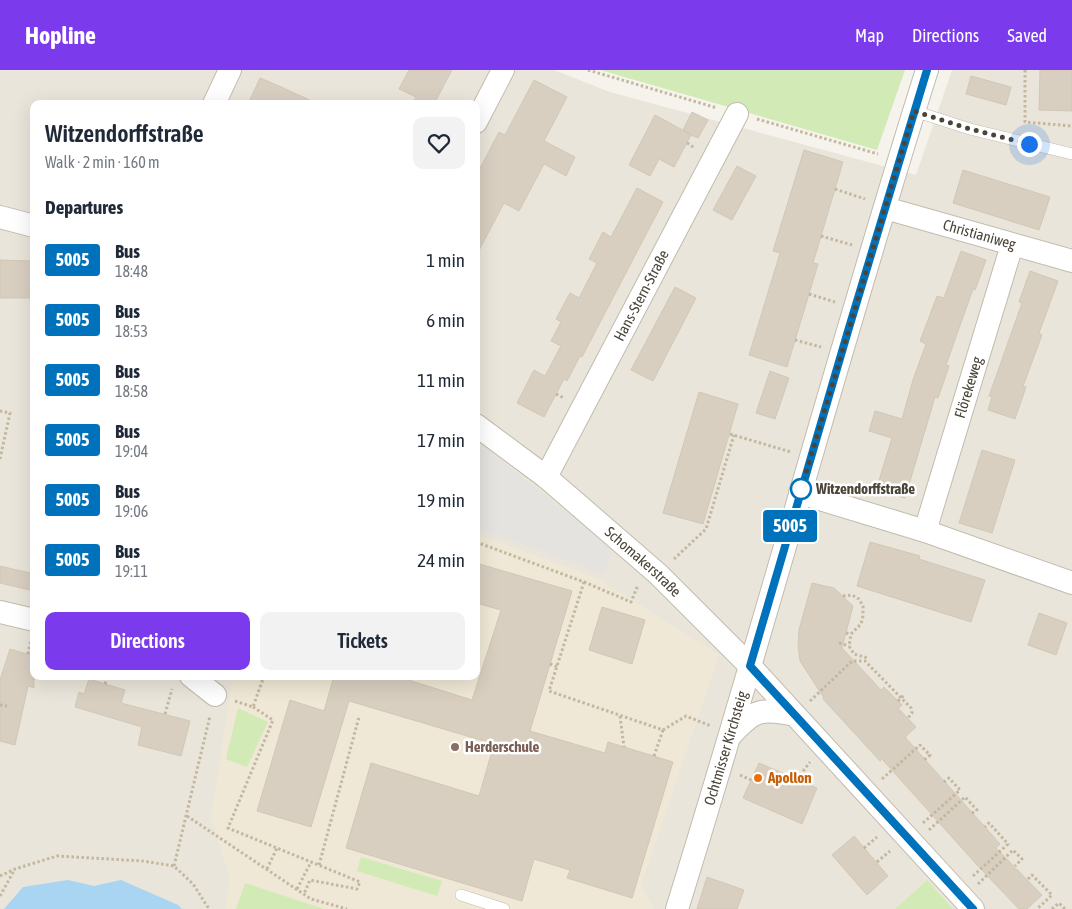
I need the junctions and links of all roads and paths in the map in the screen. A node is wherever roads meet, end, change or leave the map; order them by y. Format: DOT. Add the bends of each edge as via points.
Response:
graph roads {
  1 [pos="230,70"];
  2 [pos="503,70"];
  3 [pos="927,70"];
  4 [pos="1025,70"];
  5 [pos="216,100"];
  6 [pos="914,111"];
  7 [pos="480,114"];
  8 [pos="737,114"];
  9 [pos="1072,126"];
  10 [pos="1072,154"];
  11 [pos="835,190"];
  12 [pos="877,204"];
  13 [pos="0,217"];
  14 [pos="30,225"];
  15 [pos="821,236"];
  16 [pos="1012,245"];
  17 [pos="856,246"];
  18 [pos="1072,261"];
  19 [pos="809,294"];
  20 [pos="838,302"];
  21 [pos="796,340"];
  22 [pos="824,348"];
  23 [pos="0,410"];
  24 [pos="480,428"];
  25 [pos="0,435"];
  26 [pos="5,436"];
  27 [pos="792,452"];
  28 [pos="0,459"];
  29 [pos="546,477"];
  30 [pos="800,493"];
  31 [pos="925,531"];
  32 [pos="480,543"];
  33 [pos="675,558"];
  34 [pos="584,582"];
  35 [pos="1072,583"];
  36 [pos="843,596"];
  37 [pos="631,602"];
  38 [pos="0,612"];
  39 [pos="30,619"];
  40 [pos="846,632"];
  41 [pos="851,634"];
  42 [pos="839,644"];
  43 [pos="849,646"];
  44 [pos="854,654"];
  45 [pos="868,658"];
  46 [pos="852,661"];
  47 [pos="550,664"];
  48 [pos="750,666"];
  49 [pos="557,667"];
  50 [pos="106,680"];
  51 [pos="263,680"];
  52 [pos="182,681"];
  53 [pos="105,684"];
  54 [pos="215,695"];
  55 [pos="902,696"];
  56 [pos="898,701"];
  57 [pos="0,705"];
  58 [pos="7,706"];
  59 [pos="253,707"];
  60 [pos="164,714"];
  61 [pos="620,715"];
  62 [pos="795,715"];
  63 [pos="359,717"];
  64 [pos="908,718"];
  65 [pos="663,730"];
  66 [pos="731,735"];
  67 [pos="624,747"];
  68 [pos="654,756"];
  69 [pos="924,760"];
  70 [pos="944,782"];
  71 [pos="867,793"];
  72 [pos="972,814"];
  73 [pos="186,816"];
  74 [pos="985,827"];
  75 [pos="910,840"];
  76 [pos="277,848"];
  77 [pos="311,862"];
  78 [pos="319,865"];
  79 [pos="174,866"];
  80 [pos="1015,866"];
  81 [pos="16,869"];
  82 [pos="267,869"];
  83 [pos="0,876"];
  84 [pos="1028,879"];
  85 [pos="297,889"];
  86 [pos="304,894"];
  87 [pos="0,896"];
  88 [pos="461,896"];
  89 [pos="964,900"];
  90 [pos="209,909"];
  91 [pos="347,909"];
  92 [pos="504,909"];
  93 [pos="677,909"];
  94 [pos="1037,909"];
  95 [pos="1052,909"];
  96 [pos="1064,909"];
  1 -- 5 [label="street"];
  2 -- 7 [label="street"];
  3 -- 6 [label="street, Ochtmisser Kirchsteig"];
  4 -- 9 [label="path" via="1025,122"];
  6 -- 10 [label="lane" via="970,129"];
  6 -- 12 [label="street, Ochtmisser Kirchsteig"];
  8 -- 29 [label="street, Hans-Stern-Straße"];
  11 -- 12 [label="path"];
  12 -- 16 [label="street, Christianiweg"];
  12 -- 30 [label="street, Ochtmisser Kirchsteig"];
  13 -- 14 [label="street"];
  15 -- 17 [label="path"];
  16 -- 18 [label="street, Christianiweg"];
  16 -- 31 [label="street, Flörekeweg"];
  19 -- 20 [label="path"];
  21 -- 22 [label="path"];
  23 -- 26 [label="path" via="10,413"];
  24 -- 29 [label="street, Schomakerstraße"];
  25 -- 26 [label="path"];
  26 -- 28 [label="path"];
  27 -- 33 [label="path" via="732,434 706,529"];
  29 -- 48 [label="street, Schomakerstraße" via="658,574"];
  30 -- 31 [label="street"];
  30 -- 48 [label="street, Ochtmisser Kirchsteig"];
  31 -- 35 [label="street"];
  32 -- 34 [label="path"];
  34 -- 37 [label="path"];
  34 -- 49 [label="path"];
  36 -- 41 [label="path" via="852,594 863,606 861,624"];
  38 -- 39 [label="street"];
  40 -- 41 [label="path"];
  41 -- 43 [label="path"];
  42 -- 43 [label="path"];
  43 -- 44 [label="path"];
  44 -- 45 [label="path"];
  44 -- 46 [label="path"];
  46 -- 55 [label="path" via="865,661"];
  46 -- 62 [label="path"];
  47 -- 49 [label="path"];
  48 -- 62 [label="street, Schomakerstraße"];
  48 -- 66 [label="street, Ochtmisser Kirchsteig"];
  49 -- 61 [label="path" via="549,691"];
  50 -- 53 [label="path"];
  51 -- 59 [label="path"];
  52 -- 54 [label="street"];
  52 -- 60 [label="path"];
  54 -- 59 [label="path"];
  54 -- 73 [label="path"];
  55 -- 56 [label="path"];
  55 -- 64 [label="path" via="911,708"];
  57 -- 58 [label="path"];
  59 -- 76 [label="path" via="273,720 228,828"];
  61 -- 65 [label="path"];
  61 -- 67 [label="path"];
  62 -- 66 [label="street" via="774,710 760,712 745,720"];
  62 -- 71 [label="street, Schomakerstraße"];
  63 -- 78 [label="path"];
  65 -- 66 [label="path" via="686,716"];
  65 -- 68 [label="path"];
  66 -- 93 [label="street, Ochtmisser Kirchsteig"];
  69 -- 71 [label="path" via="930,755 920,745"];
  70 -- 75 [label="path" via="949,778 960,790"];
  71 -- 75 [label="street, Schomakerstraße"];
  72 -- 75 [label="path" via="977,810 965,797"];
  73 -- 79 [label="path"];
  73 -- 82 [label="path"];
  74 -- 89 [label="path" via="989,823 1008,844"];
  75 -- 89 [label="street, Schomakerstraße"];
  76 -- 77 [label="path"];
  76 -- 82 [label="path"];
  77 -- 78 [label="path"];
  77 -- 85 [label="path"];
  78 -- 86 [label="path" via="360,882 357,890 310,880"];
  79 -- 81 [label="path" via="58,856"];
  79 -- 90 [label="path" via="192,884"];
  80 -- 89 [label="path" via="1022,859 1013,850"];
  81 -- 83 [label="path"];
  81 -- 87 [label="path"];
  82 -- 85 [label="path"];
  84 -- 94 [label="path" via="1032,875 1052,895"];
  85 -- 86 [label="path"];
  86 -- 91 [label="path"];
  88 -- 92 [label="lane"];
  95 -- 96 [label="path" via="1058,903"];
}
